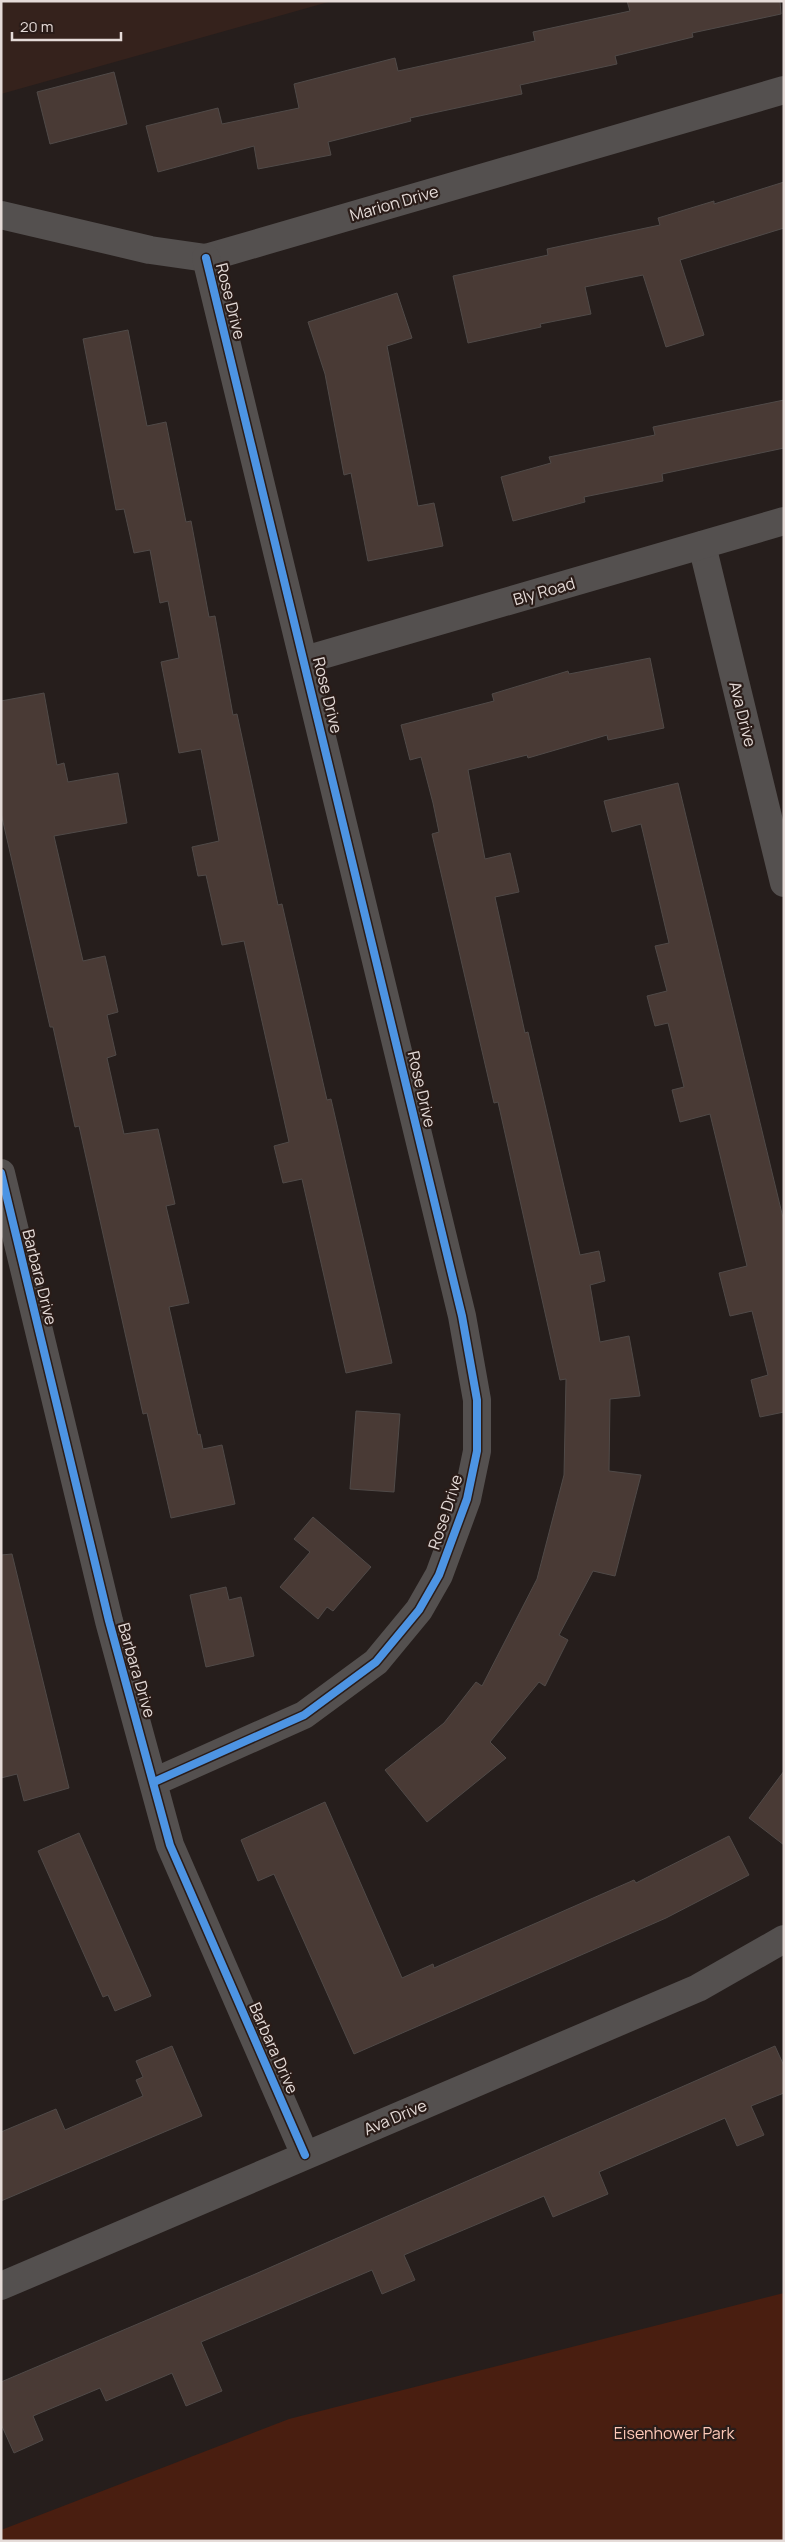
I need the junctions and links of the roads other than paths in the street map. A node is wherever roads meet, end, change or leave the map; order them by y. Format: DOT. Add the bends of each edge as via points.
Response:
graph roads {
  1 [pos="784,90"];
  2 [pos="1,215"];
  3 [pos="206,258"];
  4 [pos="784,521"];
  5 [pos="702,545"];
  6 [pos="305,660"];
  7 [pos="784,883"];
  8 [pos="1,1173"];
  9 [pos="154,1782"];
  10 [pos="784,1939"];
  11 [pos="305,2155"];
  12 [pos="1,2286"];
  1 -- 3 [label="street, Marion Drive"];
  2 -- 3 [label="street, Marion Drive" via="150,250"];
  3 -- 6 [label="street, Rose Drive"];
  4 -- 5 [label="street, Bly Road"];
  5 -- 6 [label="street, Bly Road"];
  5 -- 7 [label="street, Ava Drive"];
  6 -- 9 [label="street, Rose Drive" via="462,1316 477,1400 477,1451 467,1498 439,1575 419,1610 376,1662 304,1715"];
  8 -- 9 [label="street, Barbara Drive" via="109,1621"];
  9 -- 11 [label="street, Barbara Drive" via="170,1845"];
  10 -- 11 [label="street, Ava Drive" via="698,1988"];
  11 -- 12 [label="street, Ava Drive"];
}
